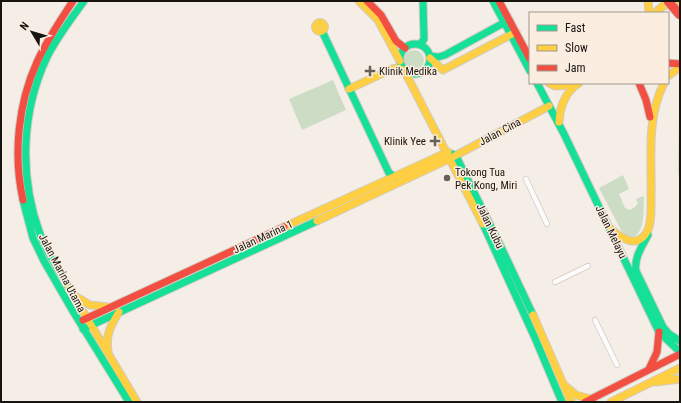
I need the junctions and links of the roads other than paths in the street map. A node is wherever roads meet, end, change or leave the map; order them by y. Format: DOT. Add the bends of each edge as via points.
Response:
graph roads {
  1 [pos="73,1"];
  2 [pos="84,1"];
  3 [pos="359,1"];
  4 [pos="367,1"];
  5 [pos="419,1"];
  6 [pos="423,1"];
  7 [pos="493,1"];
  8 [pos="499,1"];
  9 [pos="648,1"];
  10 [pos="668,1"];
  11 [pos="679,3"];
  12 [pos="649,12"];
  13 [pos="657,12"];
  14 [pos="680,15"];
  15 [pos="507,22"];
  16 [pos="322,31"];
  17 [pos="513,33"];
  18 [pos="418,44"];
  19 [pos="405,48"];
  20 [pos="430,57"];
  21 [pos="529,58"];
  22 [pos="669,63"];
  23 [pos="680,64"];
  24 [pos="402,66"];
  25 [pos="680,67"];
  26 [pos="529,69"];
  27 [pos="680,72"];
  28 [pos="669,75"];
  29 [pos="669,79"];
  30 [pos="538,84"];
  31 [pos="551,84"];
  32 [pos="576,84"];
  33 [pos="639,84"];
  34 [pos="663,84"];
  35 [pos="349,89"];
  36 [pos="549,106"];
  37 [pos="652,122"];
  38 [pos="559,123"];
  39 [pos="452,155"];
  40 [pos="396,177"];
  41 [pos="526,179"];
  42 [pos="547,224"];
  43 [pos="608,226"];
  44 [pos="649,229"];
  45 [pos="588,266"];
  46 [pos="555,282"];
  47 [pos="72,294"];
  48 [pos="117,309"];
  49 [pos="595,320"];
  50 [pos="85,324"];
  51 [pos="659,332"];
  52 [pos="680,341"];
  53 [pos="680,353"];
  54 [pos="108,354"];
  55 [pos="617,365"];
  56 [pos="680,368"];
  57 [pos="648,371"];
  58 [pos="680,379"];
  59 [pos="651,383"];
  60 [pos="564,385"];
  61 [pos="558,397"];
  62 [pos="588,400"];
  63 [pos="129,402"];
  64 [pos="137,402"];
  65 [pos="562,402"];
  66 [pos="571,402"];
  67 [pos="611,402"];
  1 -- 50 [label="main road, Jalan Marina Utama" via="48,39 32,73 20,119 18,154 23,202 33,238 43,260"];
  2 -- 47 [label="main road, Jalan Marina Utama" via="47,56 39,76 31,102 25,155 35,218 46,247"];
  3 -- 24 [label="main road" via="378,20"];
  4 -- 19 [label="main road" via="381,15 396,41"];
  5 -- 18 [label="main road"];
  6 -- 18 [label="main road" via="424,39"];
  7 -- 15 [label="main road"];
  8 -- 15 [label="main road"];
  9 -- 12 [label="main road"];
  10 -- 14 [label="main road, bridge"];
  11 -- 13 [label="main road" via="666,4"];
  15 -- 17 [label="main road"];
  15 -- 20 [label="main road" via="444,55"];
  16 -- 35 [label="main road"];
  17 -- 20 [label="main road" via="443,70"];
  17 -- 21 [label="main road"];
  17 -- 26 [label="main road"];
  18 -- 19 [label="main road"];
  18 -- 20 [label="main road" via="426,49"];
  19 -- 24 [label="main road" via="402,52"];
  20 -- 24 [label="main road" via="428,67 423,73 412,74"];
  22 -- 23 [label="main road"];
  24 -- 35 [label="main road"];
  24 -- 39 [label="main road"];
  25 -- 28 [label="main road"];
  27 -- 29 [label="main road"];
  30 -- 36 [label="main road, Jalan Melayu"];
  31 -- 32 [label="main road"];
  32 -- 38 [label="main road" via="560,107"];
  33 -- 37 [label="main road"];
  34 -- 37 [label="main road" via="654,104"];
  35 -- 40 [label="main road" via="389,174"];
  36 -- 38 [label="main road, Jalan Melayu"];
  36 -- 39 [label="main road, Jalan Cina"];
  37 -- 44 [label="main road"];
  38 -- 43 [label="main road, Jalan Melayu"];
  39 -- 40 [label="main road, Jalan Marina 1"];
  39 -- 48 [label="main road, Jalan Marina 1" via="398,184"];
  39 -- 60 [label="main road, Jalan Kubu" via="524,295"];
  39 -- 61 [label="main road, Jalan Kubu" via="518,298"];
  40 -- 48 [label="main road, Jalan Marina 1" via="184,273"];
  41 -- 42 [label="street"];
  43 -- 44 [label="main road" via="630,242 642,238"];
  43 -- 51 [label="main road, Jalan Melayu"];
  44 -- 52 [label="main road, Jalan Melayu" via="634,265 663,327"];
  45 -- 46 [label="street"];
  47 -- 48 [label="main road" via="92,306"];
  47 -- 50 [label="main road, Jalan Marina Utama"];
  48 -- 50 [label="main road, Jalan Marina 1"];
  48 -- 54 [label="main road" via="108,332"];
  49 -- 55 [label="street"];
  50 -- 54 [label="main road, Jalan Marina Utama"];
  50 -- 63 [label="main road, Jalan Marina Utama"];
  51 -- 53 [label="main road, Jalan Melayu"];
  51 -- 57 [label="main road" via="658,352"];
  53 -- 57 [label="main road"];
  54 -- 64 [label="main road, Jalan Marina Utama"];
  56 -- 59 [label="main road"];
  57 -- 62 [label="main road"];
  58 -- 59 [label="main road"];
  59 -- 67 [label="main road"];
  60 -- 62 [label="main road" via="575,395"];
  60 -- 66 [label="main road, Jalan Kubu"];
  61 -- 65 [label="main road, Jalan Kubu"];
}
